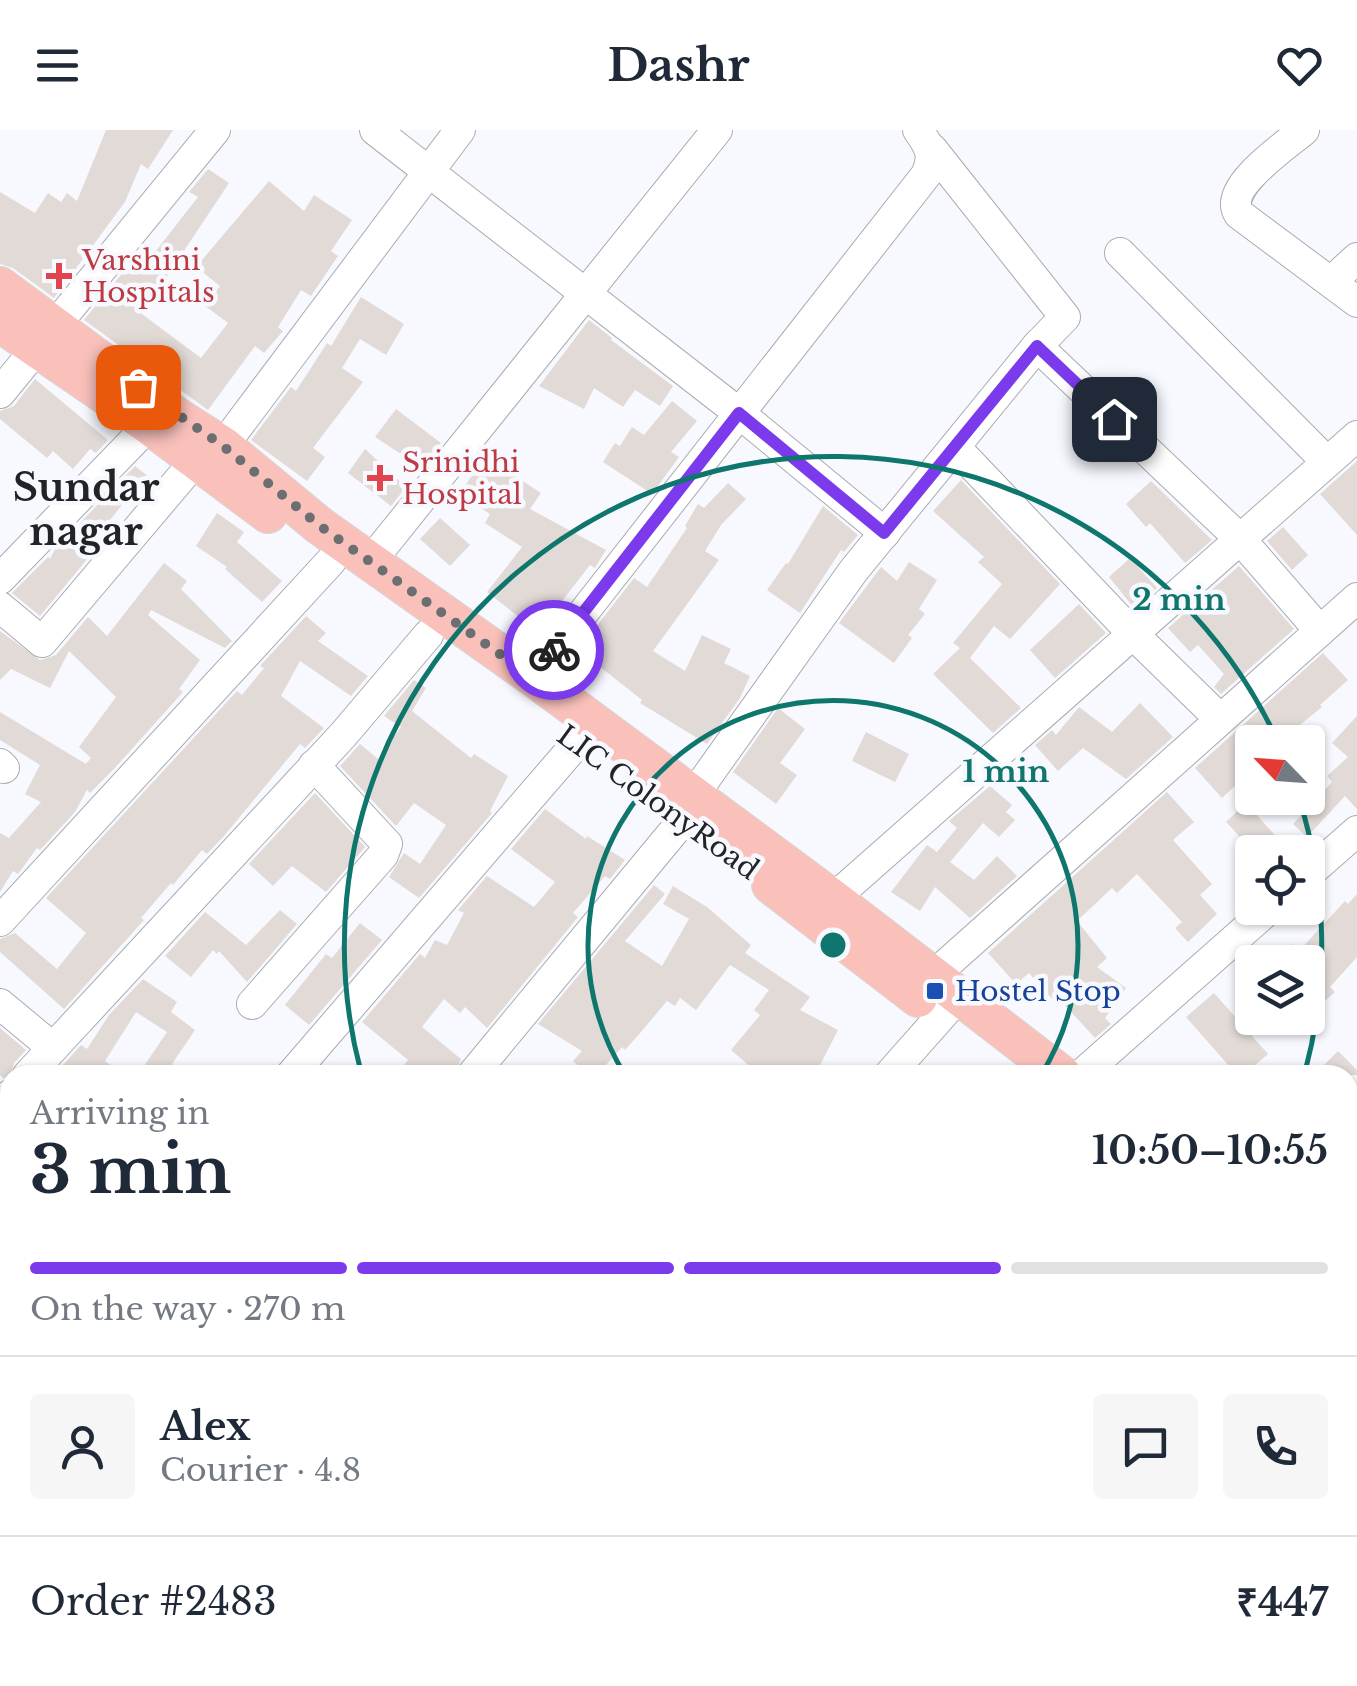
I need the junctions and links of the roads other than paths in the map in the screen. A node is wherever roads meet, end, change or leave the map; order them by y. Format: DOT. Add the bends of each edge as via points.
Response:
graph roads {
  1 [pos="215,130"];
  2 [pos="375,130"];
  3 [pos="460,130"];
  4 [pos="717,130"];
  5 [pos="1304,130"];
  6 [pos="925,140"];
  7 [pos="429,170"];
  8 [pos="1120,253"];
  9 [pos="1357,258"];
  10 [pos="1330,282"];
  11 [pos="0,286"];
  12 [pos="584,295"];
  13 [pos="1357,302"];
  14 [pos="0,323"];
  15 [pos="46,336"];
  16 [pos="1037,346"];
  17 [pos="0,392"];
  18 [pos="739,413"];
  19 [pos="148,425"];
  20 [pos="1357,436"];
  21 [pos="955,446"];
  22 [pos="210,453"];
  23 [pos="1328,462"];
  24 [pos="884,533"];
  25 [pos="1242,541"];
  26 [pos="331,561"];
  27 [pos="371,561"];
  28 [pos="0,579"];
  29 [pos="1357,598"];
  30 [pos="0,607"];
  31 [pos="1320,631"];
  32 [pos="428,635"];
  33 [pos="1134,635"];
  34 [pos="544,696"];
  35 [pos="1220,719"];
  36 [pos="578,743"];
  37 [pos="314,765"];
  38 [pos="689,808"];
  39 [pos="1357,831"];
  40 [pos="1325,859"];
  41 [pos="833,900"];
  42 [pos="0,921"];
  43 [pos="1251,925"];
  44 [pos="945,996"];
  45 [pos="0,1004"];
  46 [pos="252,1004"];
  47 [pos="40,1065"];
  48 [pos="42,1065"];
  49 [pos="300,1065"];
  50 [pos="480,1065"];
  51 [pos="895,1065"];
  52 [pos="1011,1065"];
  53 [pos="1047,1065"];
  54 [pos="1092,1065"];
  1 -- 15 [label="street"];
  2 -- 7 [label="street"];
  3 -- 7 [label="street"];
  4 -- 12 [label="street"];
  5 -- 10 [label="street" via="1244,182 1235,207"];
  6 -- 16 [label="street" via="1065,317"];
  6 -- 18 [label="street" via="932,162 926,175"];
  7 -- 12 [label="street"];
  7 -- 22 [label="street"];
  8 -- 23 [label="street"];
  9 -- 10 [label="street"];
  10 -- 13 [label="street"];
  11 -- 15 [label="main road, LIC ColonyRoad"];
  12 -- 18 [label="street"];
  12 -- 27 [label="street"];
  14 -- 15 [label="main road, LIC ColonyRoad"];
  15 -- 17 [label="street"];
  15 -- 19 [label="main road, LIC ColonyRoad"];
  15 -- 22 [label="main road, LIC ColonyRoad" via="176,416"];
  16 -- 21 [label="street"];
  16 -- 25 [label="street"];
  18 -- 24 [label="street"];
  18 -- 34 [label="street"];
  19 -- 22 [label="main road, LIC ColonyRoad"];
  19 -- 28 [label="street"];
  20 -- 23 [label="street"];
  21 -- 24 [label="street"];
  21 -- 33 [label="street"];
  22 -- 26 [label="main road, LIC ColonyRoad"];
  22 -- 27 [label="main road, LIC ColonyRoad"];
  22 -- 30 [label="street" via="42,642"];
  23 -- 25 [label="street"];
  24 -- 38 [label="street"];
  25 -- 31 [label="street"];
  25 -- 33 [label="street"];
  26 -- 32 [label="main road, LIC ColonyRoad"];
  26 -- 42 [label="street"];
  27 -- 34 [label="main road, LIC ColonyRoad"];
  29 -- 31 [label="street"];
  31 -- 35 [label="street"];
  32 -- 34 [label="main road, LIC ColonyRoad"];
  32 -- 37 [label="street"];
  33 -- 35 [label="street"];
  33 -- 41 [label="street"];
  34 -- 36 [label="main road, LIC ColonyRoad"];
  34 -- 38 [label="main road, LIC ColonyRoad"];
  35 -- 44 [label="street"];
  36 -- 38 [label="main road, LIC ColonyRoad"];
  36 -- 49 [label="street"];
  37 -- 46 [label="street" via="386,844"];
  37 -- 48 [label="street"];
  38 -- 41 [label="main road, LIC ColonyRoad"];
  38 -- 44 [label="main road, LIC ColonyRoad"];
  38 -- 50 [label="street"];
  39 -- 40 [label="street"];
  41 -- 44 [label="main road, LIC ColonyRoad"];
  43 -- 54 [label="street"];
  44 -- 51 [label="street"];
  44 -- 52 [label="main road, LIC ColonyRoad"];
  44 -- 53 [label="main road"];
  45 -- 47 [label="street"];
}
